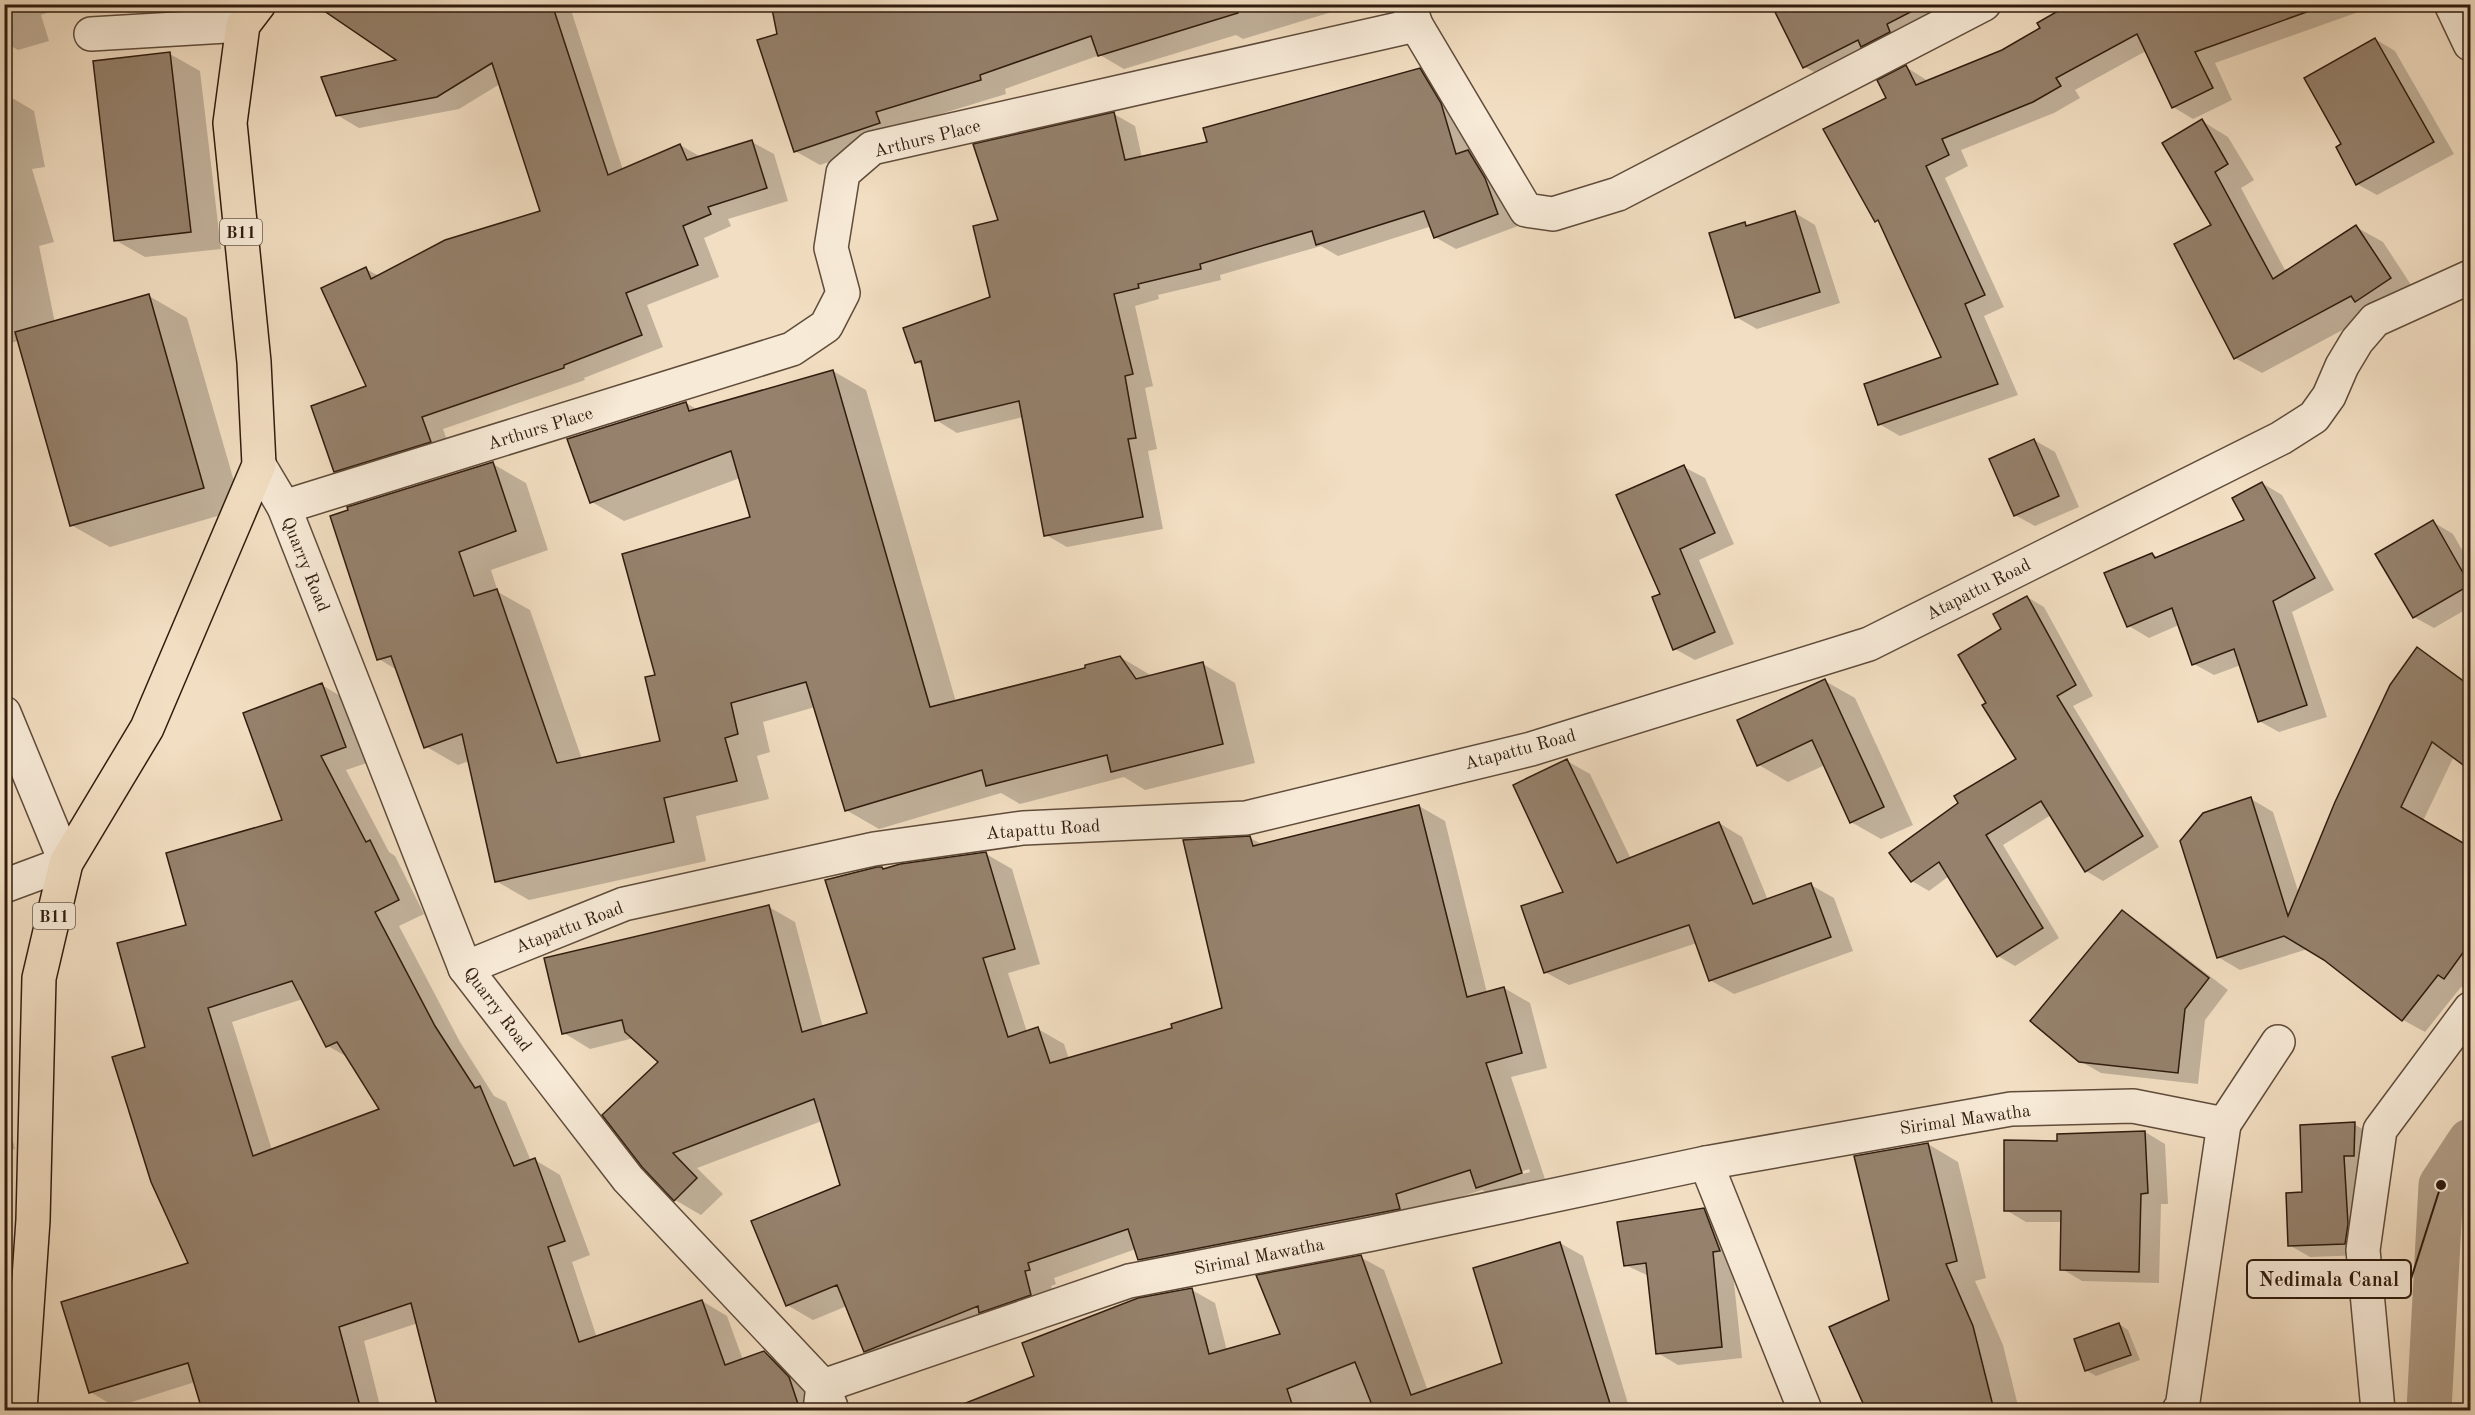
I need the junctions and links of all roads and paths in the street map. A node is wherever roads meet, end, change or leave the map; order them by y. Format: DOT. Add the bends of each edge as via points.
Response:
graph roads {
  1 [pos="1984,4"];
  2 [pos="2451,4"];
  3 [pos="247,11"];
  4 [pos="1413,15"];
  5 [pos="91,34"];
  6 [pos="2470,44"];
  7 [pos="2470,277"];
  8 [pos="259,465"];
  9 [pos="284,507"];
  10 [pos="4,713"];
  11 [pos="66,863"];
  12 [pos="4,886"];
  13 [pos="465,968"];
  14 [pos="2470,1009"];
  15 [pos="2278,1042"];
  16 [pos="2224,1124"];
  17 [pos="1706,1163"];
  18 [pos="825,1402"];
  19 [pos="20,1410"];
  20 [pos="1805,1410"];
  21 [pos="2179,1410"];
  22 [pos="2378,1410"];
  1 -- 4 [label="street" via="1618,194 1553,214 1526,210"];
  2 -- 6 [label="street"];
  3 -- 5 [label="street"];
  3 -- 8 [label="main road, B11" via="230,123 255,362"];
  4 -- 9 [label="street, Arthurs Place" via="872,148 843,173 831,248 843,293 826,326 792,349"];
  7 -- 13 [label="street, Atapattu Road" via="2375,320 2357,341 2314,417 2281,438 1869,644 1531,749 1246,818 1023,828 874,849 624,904"];
  8 -- 9 [label="street, Quarry Road"];
  8 -- 11 [label="main road, B11" via="147,728"];
  9 -- 13 [label="street, Quarry Road"];
  10 -- 11 [label="street"];
  11 -- 12 [label="street"];
  11 -- 19 [label="main road, B11" via="39,978 33,1220"];
  13 -- 18 [label="street, Quarry Road" via="628,1179"];
  14 -- 22 [label="street" via="2380,1130 2363,1250"];
  15 -- 16 [label="street"];
  16 -- 17 [label="street, Sirimal Mawatha" via="2133,1106 2011,1109"];
  16 -- 21 [label="street"];
  17 -- 18 [label="street, Sirimal Mawatha" via="1129,1281"];
  17 -- 20 [label="street"];
}
